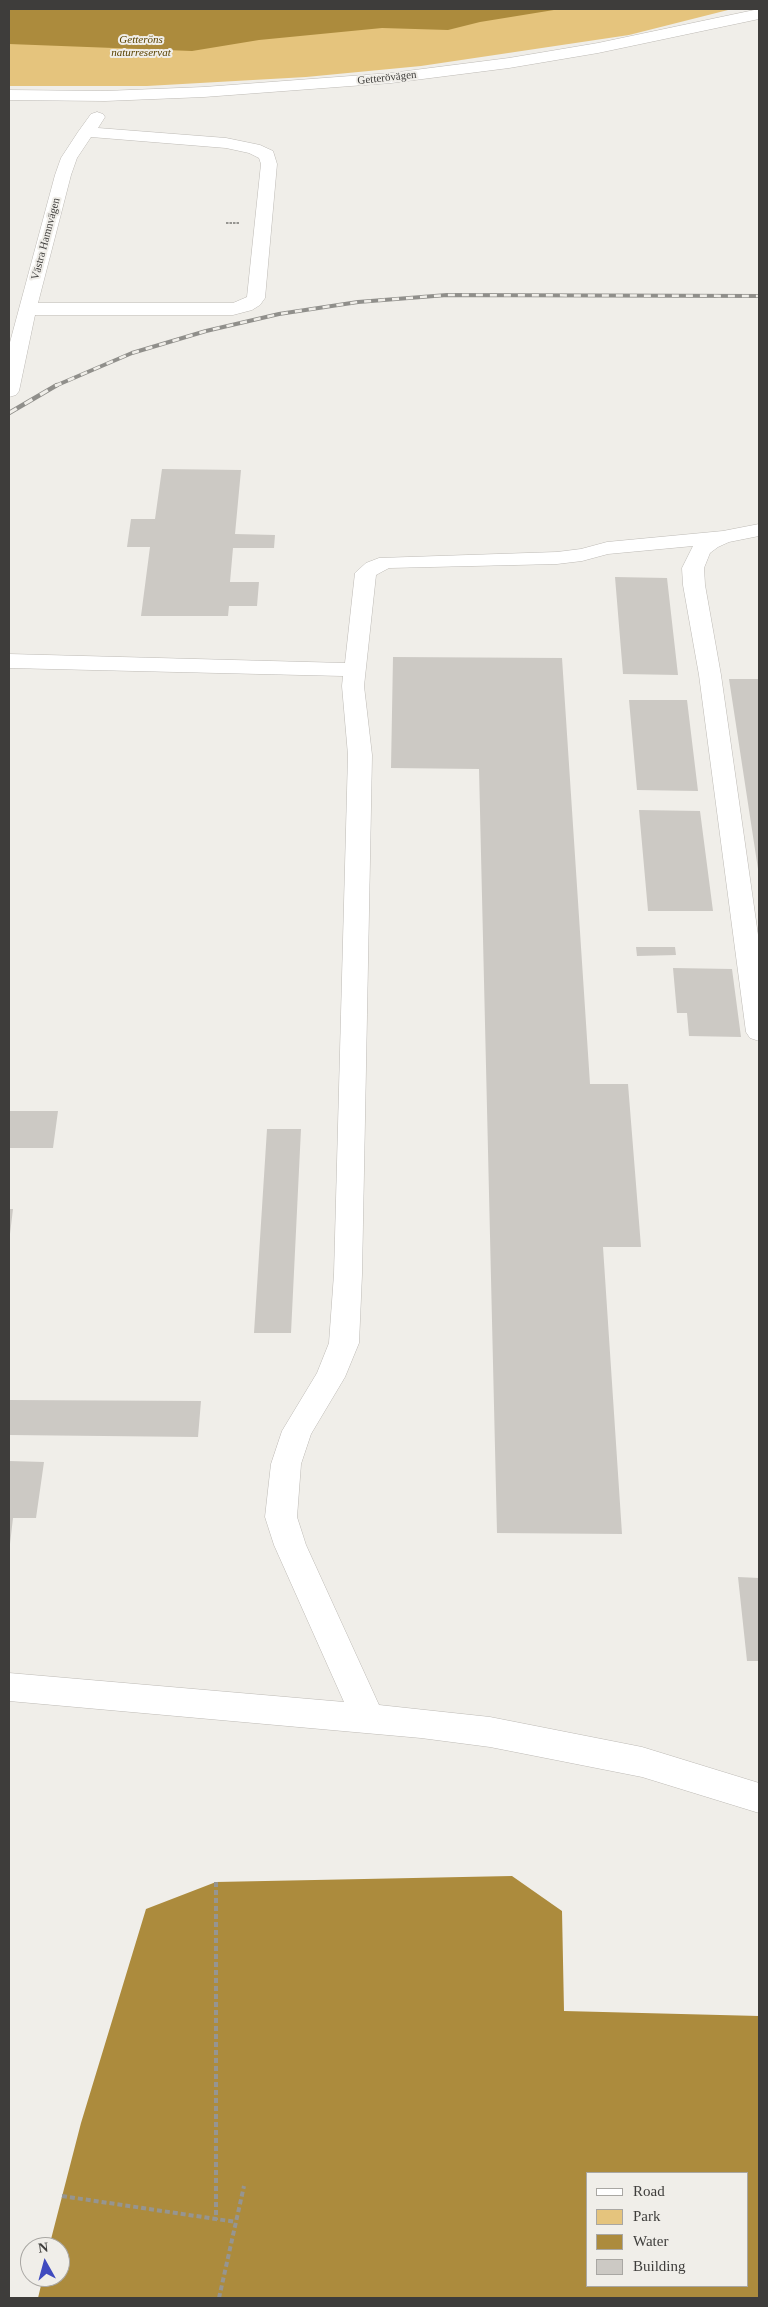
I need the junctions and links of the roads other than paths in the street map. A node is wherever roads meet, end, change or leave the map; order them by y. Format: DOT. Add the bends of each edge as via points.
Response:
graph roads {
  1 [pos="759,14"];
  2 [pos="9,95"];
  3 [pos="105,96"];
  4 [pos="86,132"];
  5 [pos="27,309"];
  6 [pos="11,369"];
  7 [pos="9,391"];
  8 [pos="759,530"];
  9 [pos="723,537"];
  10 [pos="9,661"];
  11 [pos="355,670"];
  12 [pos="759,1032"];
  13 [pos="9,1686"];
  14 [pos="368,1718"];
  15 [pos="759,1798"];
  1 -- 3 [label="street, Getterövägen" via="589,50 391,78 262,89"];
  2 -- 3 [label="street, Getterövägen"];
  3 -- 4 [label="street, Västra Hamnvägen" via="100,114"];
  4 -- 5 [label="street, Västra Hamnvägen" via="69,158 63,175"];
  4 -- 5 [label="street" via="226,143 267,155 256,298 254,302 233,310"];
  5 -- 6 [label="street, Västra Hamnvägen"];
  6 -- 7 [label="street, Västra Hamnvägen"];
  8 -- 9 [label="street"];
  9 -- 11 [label="street" via="608,548 557,558 386,562 366,573"];
  9 -- 12 [label="street" via="701,550 695,559 694,585 710,675"];
  10 -- 11 [label="street"];
  11 -- 14 [label="street" via="360,755 344,1343 330,1377 298,1431 286,1464 281,1517 290,1545"];
  13 -- 14 [label="street"];
  14 -- 15 [label="street" via="560,1744 642,1762"];
}
